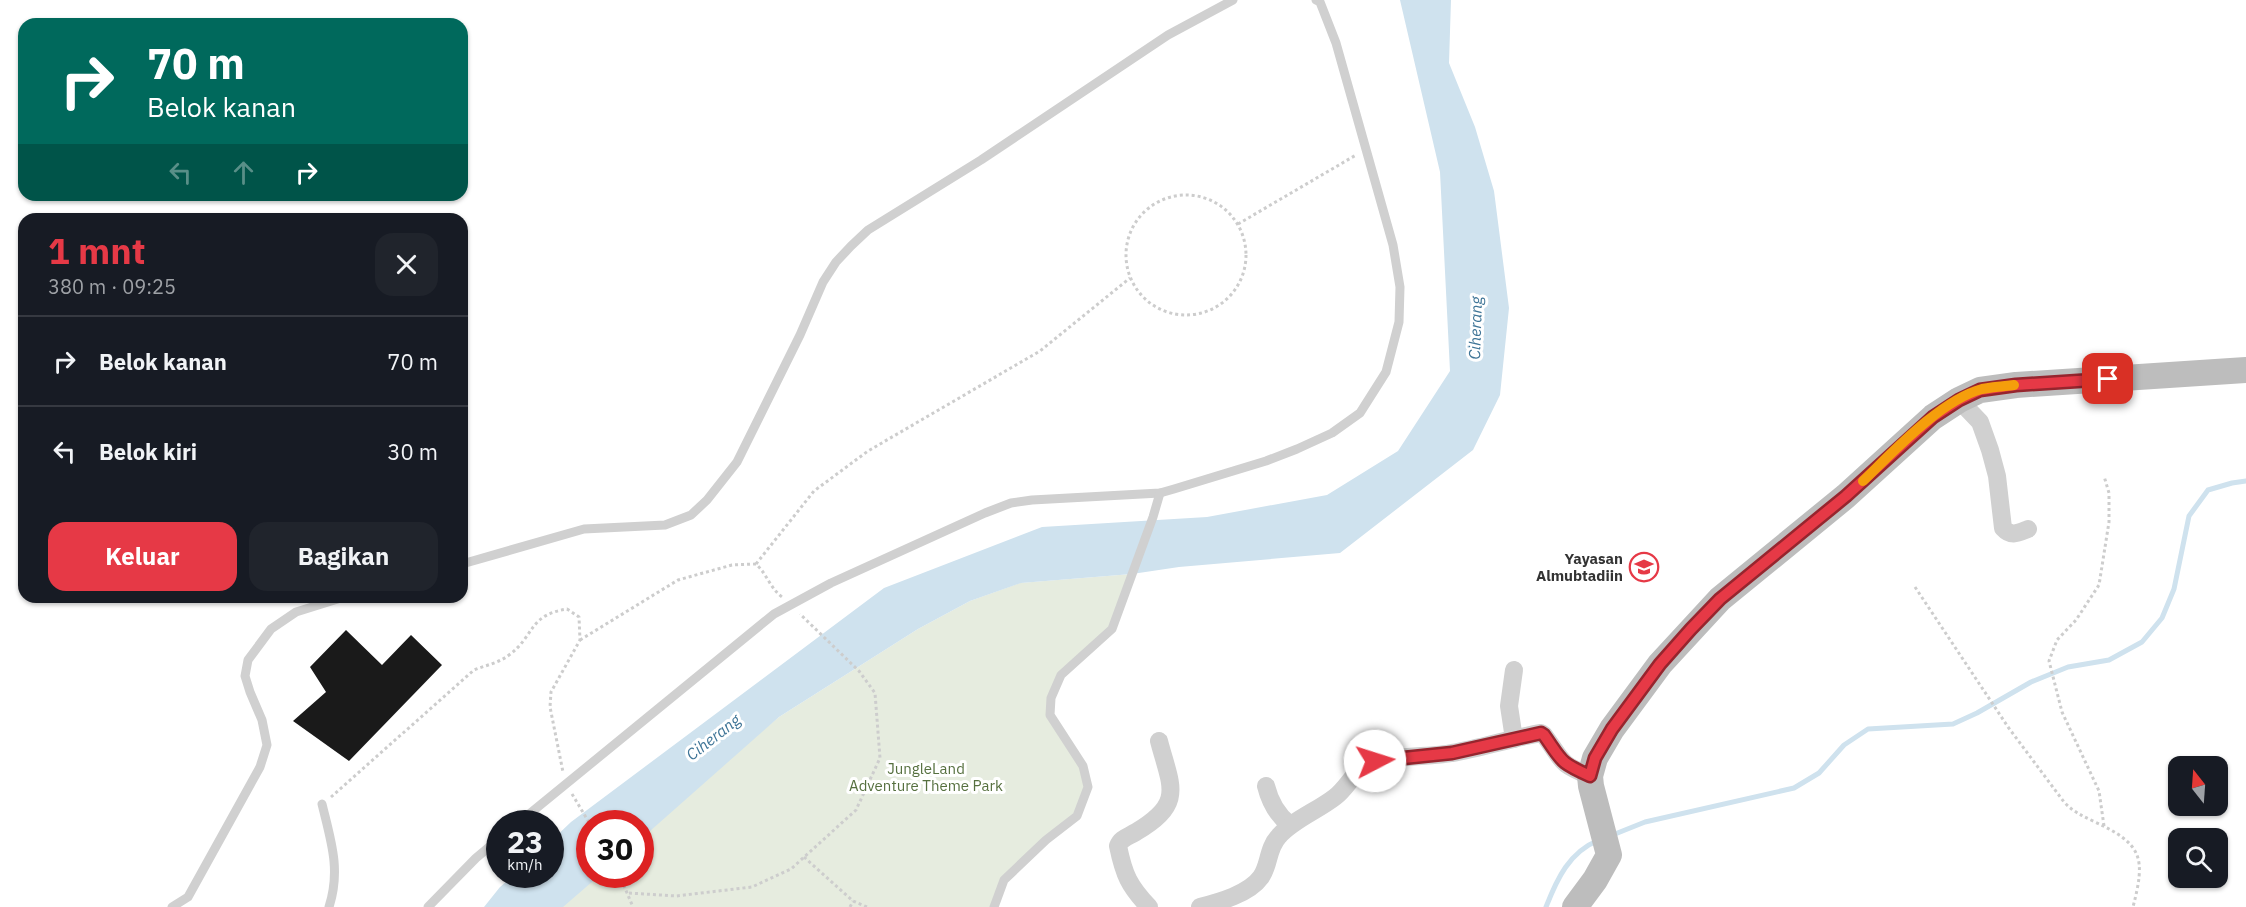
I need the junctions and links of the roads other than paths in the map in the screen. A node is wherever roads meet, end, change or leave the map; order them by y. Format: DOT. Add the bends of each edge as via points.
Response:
graph roads {
  1 [pos="1233,0"];
  2 [pos="1316,0"];
  3 [pos="2246,370"];
  4 [pos="1959,400"];
  5 [pos="1160,493"];
  6 [pos="2028,530"];
  7 [pos="468,562"];
  8 [pos="325,603"];
  9 [pos="1514,670"];
  10 [pos="1514,739"];
  11 [pos="1159,741"];
  12 [pos="1590,776"];
  13 [pos="1266,786"];
  14 [pos="322,804"];
  15 [pos="533,810"];
  16 [pos="1290,825"];
  17 [pos="486,850"];
  18 [pos="172,907"];
  19 [pos="329,907"];
  20 [pos="428,907"];
  21 [pos="994,907"];
  22 [pos="1149,907"];
  23 [pos="1200,907"];
  24 [pos="1575,907"];
  1 -- 7 [label="lane" via="1168,35 868,230 851,246 823,282 738,462 691,515 665,525 584,529"];
  2 -- 5 [label="lane" via="1336,43 1393,245 1400,287 1399,322 1386,372 1360,413 1332,433 1266,461"];
  3 -- 4 [label="street" via="2016,385 1980,390"];
  4 -- 6 [label="street" via="1980,423 1990,450 2003,528 2014,534"];
  4 -- 12 [label="street" via="1917,430 1846,496 1720,599 1660,664 1612,729 1595,758"];
  5 -- 15 [label="lane" via="1011,503 791,603"];
  5 -- 21 [label="lane" via="1112,629 1061,675 1051,698 1050,715 1083,766 1088,787 1077,816 1004,880"];
  8 -- 18 [label="lane" via="296,612 271,629 248,660 245,676 267,745 260,767 188,897"];
  9 -- 10 [label="street" via="1509,706"];
  10 -- 12 [label="street" via="1542,733 1566,766"];
  10 -- 16 [label="street" via="1452,753 1375,761 1357,772 1337,795"];
  11 -- 22 [label="street" via="1170,780 1168,803 1159,817 1124,838 1118,846 1131,888"];
  12 -- 24 [label="street" via="1608,860"];
  13 -- 16 [label="street" via="1273,807"];
  14 -- 19 [label="lane" via="336,869"];
  16 -- 23 [label="street" via="1271,846 1261,878 1231,897"];
  17 -- 20 [label="lane"];
}
